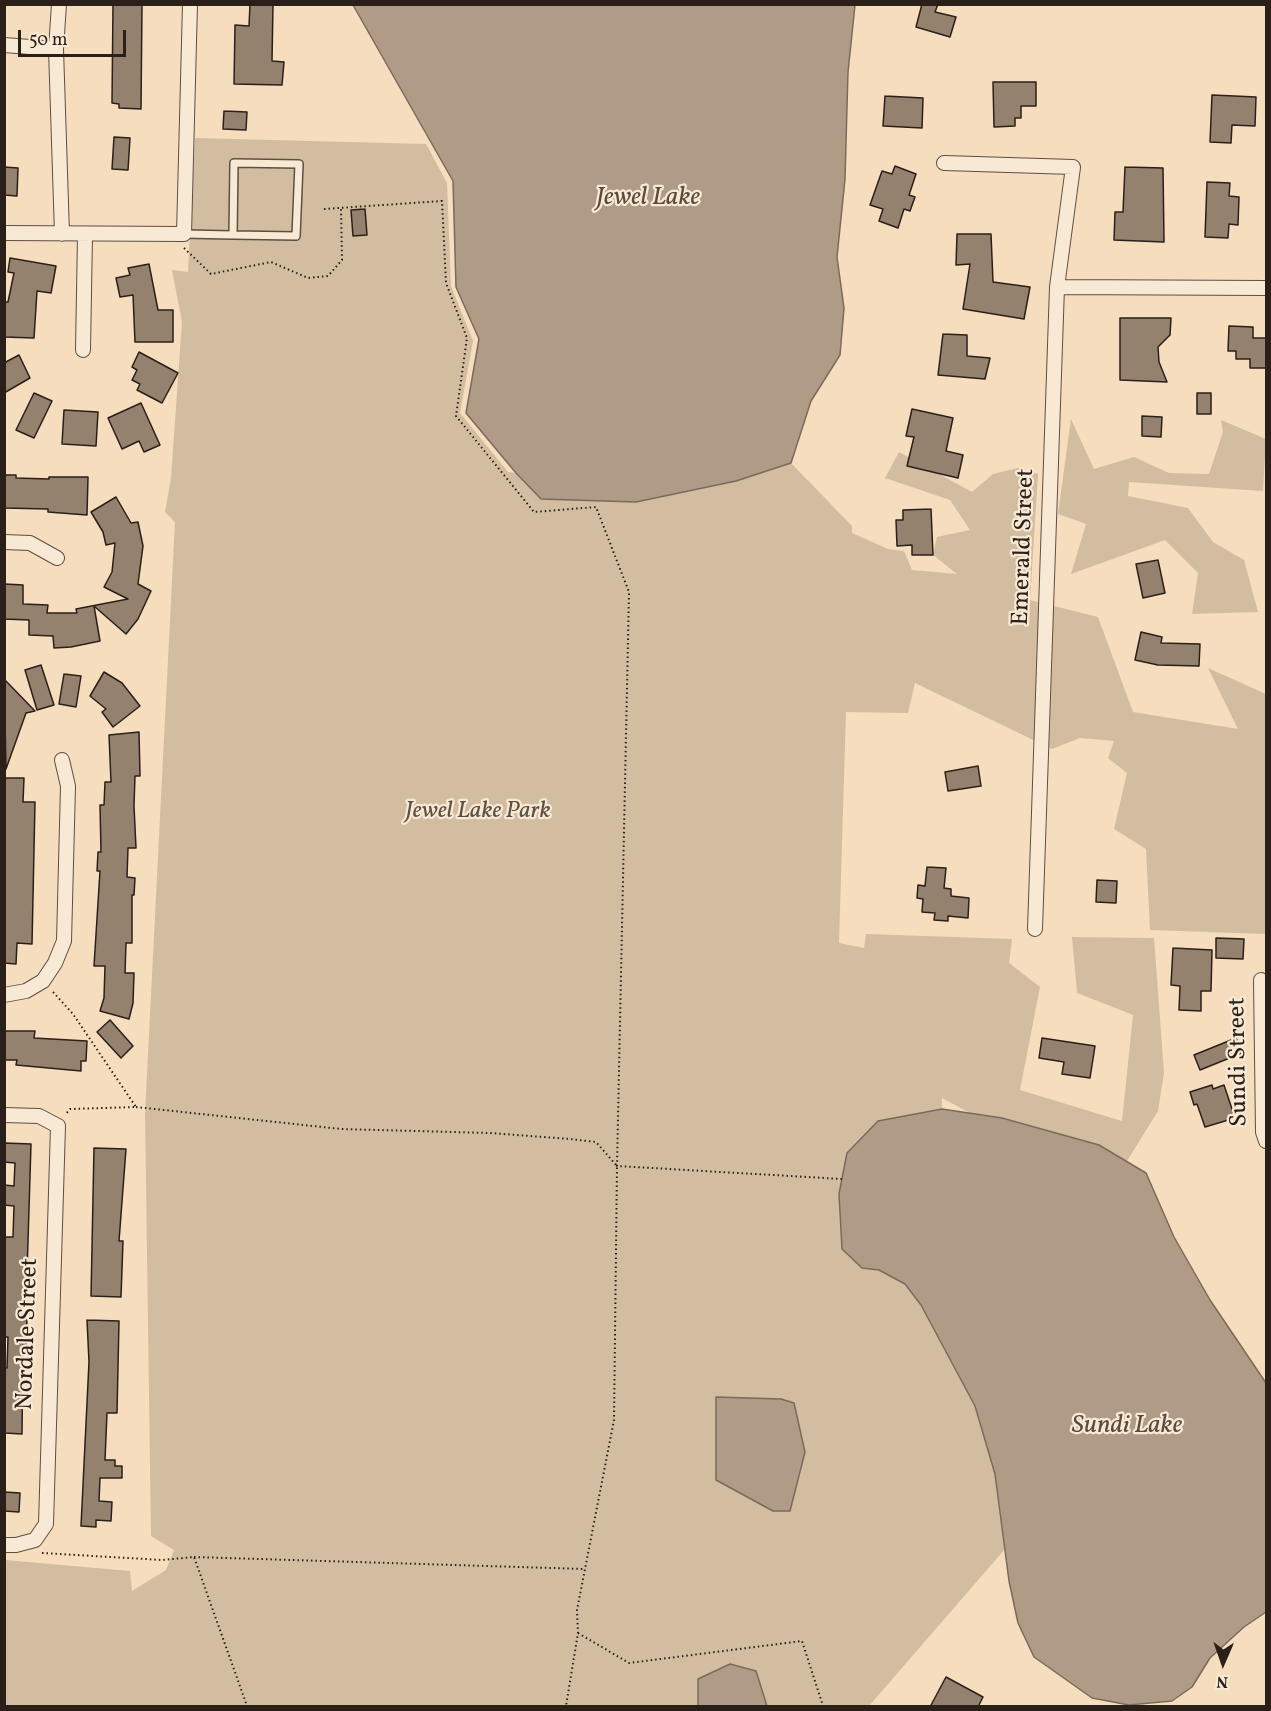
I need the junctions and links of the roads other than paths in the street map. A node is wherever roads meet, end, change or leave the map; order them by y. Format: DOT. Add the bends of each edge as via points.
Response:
graph roads {
  1 [pos="59,4"];
  2 [pos="190,4"];
  3 [pos="4,45"];
  4 [pos="56,49"];
  5 [pos="944,163"];
  6 [pos="4,232"];
  7 [pos="62,234"];
  8 [pos="184,234"];
  9 [pos="85,235"];
  10 [pos="233,235"];
  11 [pos="1057,287"];
  12 [pos="1266,288"];
  13 [pos="83,350"];
  14 [pos="4,542"];
  15 [pos="57,558"];
  16 [pos="62,760"];
  17 [pos="1035,929"];
  18 [pos="1261,980"];
  19 [pos="4,995"];
  20 [pos="4,1115"];
  21 [pos="1266,1142"];
  22 [pos="4,1545"];
  1 -- 4 [label="street"];
  2 -- 8 [label="street"];
  3 -- 4 [label="street"];
  4 -- 7 [label="street"];
  5 -- 11 [label="street, Emerald Street" via="1073,168"];
  6 -- 7 [label="street"];
  7 -- 9 [label="street"];
  8 -- 9 [label="street"];
  8 -- 10 [label="lane"];
  9 -- 13 [label="street"];
  10 -- 10 [label="lane" via="296,236 299,164 234,163"];
  11 -- 12 [label="street"];
  11 -- 17 [label="street, Emerald Street"];
  14 -- 15 [label="street" via="30,543"];
  16 -- 19 [label="street" via="68,786 64,941 43,981 26,991"];
  18 -- 21 [label="street, Sundi Street"];
  20 -- 22 [label="street, Nordale Street" via="39,1116 58,1126 46,1524 35,1540"];
}
